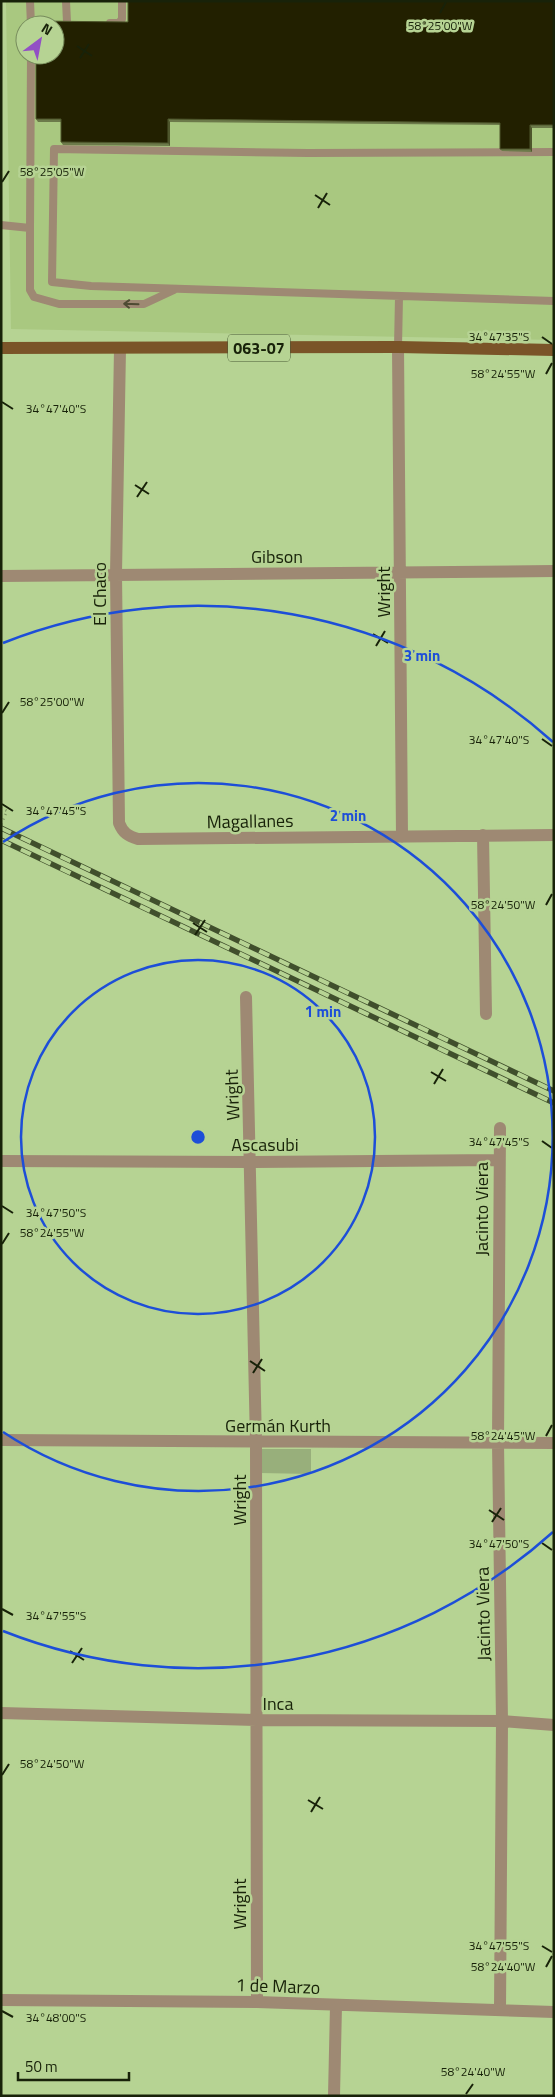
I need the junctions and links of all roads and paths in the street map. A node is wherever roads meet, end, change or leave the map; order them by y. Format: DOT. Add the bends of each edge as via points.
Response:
graph roads {
  1 [pos="30,1"];
  2 [pos="66,1"];
  3 [pos="122,1"];
  4 [pos="31,15"];
  5 [pos="65,15"];
  6 [pos="102,23"];
  7 [pos="31,65"];
  8 [pos="554,152"];
  9 [pos="1,226"];
  10 [pos="30,228"];
  11 [pos="176,289"];
  12 [pos="399,296"];
  13 [pos="554,301"];
  14 [pos="398,347"];
  15 [pos="1,348"];
  16 [pos="120,349"];
  17 [pos="554,350"];
  18 [pos="554,571"];
  19 [pos="400,573"];
  20 [pos="116,574"];
  21 [pos="1,576"];
  22 [pos="1,808"];
  23 [pos="1,825"];
  24 [pos="483,835"];
  25 [pos="554,835"];
  26 [pos="128,836"];
  27 [pos="402,837"];
  28 [pos="246,997"];
  29 [pos="486,1014"];
  30 [pos="500,1128"];
  31 [pos="498,1160"];
  32 [pos="1,1161"];
  33 [pos="251,1162"];
  34 [pos="1,1440"];
  35 [pos="256,1442"];
  36 [pos="498,1443"];
  37 [pos="554,1443"];
  38 [pos="1,1713"];
  39 [pos="258,1720"];
  40 [pos="502,1721"];
  41 [pos="554,1725"];
  42 [pos="1,2000"];
  43 [pos="257,2002"];
  44 [pos="336,2006"];
  45 [pos="500,2010"];
  46 [pos="554,2012"];
  47 [pos="334,2096"];
  1 -- 4 [label="lane"];
  2 -- 5 [label="lane"];
  3 -- 6 [label="lane" via="122,20 119,23"];
  7 -- 10 [label="lane"];
  8 -- 11 [label="lane" via="308,154 54,149 52,282"];
  9 -- 10 [label="lane"];
  11 -- 10 [label="lane, one-way" via="144,304 59,304 34,297 30,290"];
  11 -- 12 [label="lane"];
  12 -- 13 [label="lane"];
  12 -- 14 [label="lane"];
  14 -- 16 [label="main road, 063-07"];
  14 -- 17 [label="main road, 063-07"];
  14 -- 19 [label="street, Wright"];
  15 -- 16 [label="main road, 063-07"];
  16 -- 20 [label="street, El Chaco"];
  18 -- 19 [label="street, Gibson"];
  19 -- 20 [label="street, Gibson"];
  19 -- 27 [label="street, Wright"];
  20 -- 21 [label="street, Gibson"];
  20 -- 26 [label="street, El Chaco" via="118,823"];
  22 -- 23 [label="path" via="7,811"];
  24 -- 25 [label="street, Magallanes"];
  24 -- 27 [label="street, Magallanes"];
  24 -- 29 [label="street"];
  26 -- 27 [label="street, Magallanes" via="138,840"];
  28 -- 33 [label="street, Wright"];
  30 -- 31 [label="street, Jacinto Viera"];
  31 -- 33 [label="street, Ascasubi"];
  31 -- 36 [label="street, Jacinto Viera"];
  32 -- 33 [label="street, Ascasubi"];
  33 -- 35 [label="street, Wright"];
  34 -- 35 [label="street, Germán Kurth"];
  35 -- 36 [label="street, Germán Kurth"];
  35 -- 39 [label="street, Wright"];
  36 -- 37 [label="street, Germán Kurth"];
  36 -- 40 [label="street, Jacinto Viera"];
  38 -- 39 [label="street, Inca"];
  39 -- 40 [label="street, Inca"];
  39 -- 43 [label="street, Wright"];
  40 -- 41 [label="street, Inca"];
  40 -- 45 [label="street, Jacinto Viera"];
  42 -- 43 [label="street, 1 de Marzo"];
  43 -- 44 [label="street, 1 de Marzo"];
  44 -- 45 [label="street, 1 de Marzo"];
  44 -- 47 [label="street"];
  45 -- 46 [label="street, 1 de Marzo"];
}
